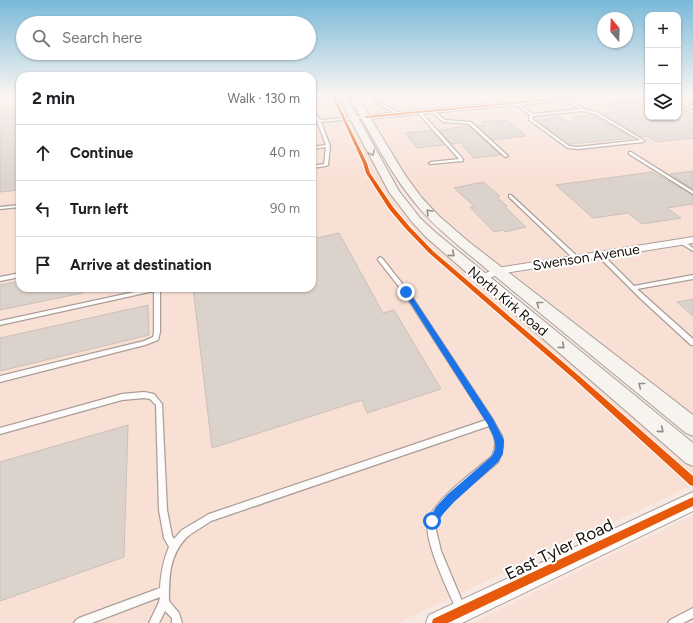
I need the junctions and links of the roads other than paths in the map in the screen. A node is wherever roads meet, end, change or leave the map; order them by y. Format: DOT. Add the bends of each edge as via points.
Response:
graph roads {
  1 [pos="320,125"];
  2 [pos="363,125"];
  3 [pos="365,125"];
  4 [pos="431,125"];
  5 [pos="472,125"];
  6 [pos="538,125"];
  7 [pos="616,125"];
  8 [pos="328,146"];
  9 [pos="316,148"];
  10 [pos="630,153"];
  11 [pos="506,156"];
  12 [pos="432,163"];
  13 [pos="316,166"];
  14 [pos="693,193"];
  15 [pos="510,196"];
  16 [pos="16,206"];
  17 [pos="0,208"];
  18 [pos="693,240"];
  19 [pos="682,242"];
  20 [pos="693,250"];
  21 [pos="600,255"];
  22 [pos="380,259"];
  23 [pos="577,259"];
  24 [pos="497,271"];
  25 [pos="16,276"];
  26 [pos="693,278"];
  27 [pos="0,279"];
  28 [pos="481,279"];
  29 [pos="633,288"];
  30 [pos="143,292"];
  31 [pos="157,292"];
  32 [pos="0,323"];
  33 [pos="693,343"];
  34 [pos="0,379"];
  35 [pos="490,422"];
  36 [pos="693,426"];
  37 [pos="0,431"];
  38 [pos="693,456"];
  39 [pos="693,500"];
  40 [pos="174,546"];
  41 [pos="164,591"];
  42 [pos="164,603"];
  43 [pos="693,613"];
  44 [pos="464,617"];
  45 [pos="79,623"];
  46 [pos="154,623"];
  47 [pos="177,623"];
  48 [pos="437,623"];
  49 [pos="673,623"];
  1 -- 8 [label="lane"];
  2 -- 28 [label="main road, North Kirk Road, one-way" via="387,180 403,204 431,235"];
  24 -- 3 [label="main road, North Kirk Road, one-way" via="447,230 419,201"];
  4 -- 12 [label="lane" via="462,160"];
  5 -- 11 [label="lane"];
  6 -- 7 [label="lane" via="568,147 642,141"];
  8 -- 9 [label="lane"];
  8 -- 13 [label="lane" via="326,165"];
  10 -- 14 [label="lane"];
  15 -- 23 [label="lane"];
  16 -- 17 [label="lane"];
  18 -- 19 [label="street, Swenson Avenue"];
  19 -- 20 [label="lane"];
  19 -- 21 [label="street, Swenson Avenue"];
  21 -- 23 [label="street, Swenson Avenue"];
  21 -- 29 [label="lane"];
  22 -- 35 [label="lane" via="406,292"];
  23 -- 24 [label="street, Swenson Avenue"];
  24 -- 28 [label="street, Swenson Avenue"];
  36 -- 24 [label="main road, North Kirk Road, one-way"];
  25 -- 27 [label="lane"];
  26 -- 29 [label="lane"];
  28 -- 38 [label="main road, North Kirk Road, one-way"];
  29 -- 33 [label="lane"];
  30 -- 32 [label="lane"];
  31 -- 34 [label="lane" via="156,338 145,343"];
  35 -- 40 [label="lane" via="208,518 185,533"];
  35 -- 44 [label="lane" via="500,440 500,451 495,459 439,510 432,521 433,541"];
  37 -- 40 [label="lane" via="122,397 152,396 159,404 163,510 168,538"];
  39 -- 44 [label="street, East Tyler Road"];
  40 -- 41 [label="lane" via="168,560"];
  41 -- 42 [label="lane"];
  41 -- 45 [label="lane"];
  42 -- 46 [label="lane"];
  42 -- 47 [label="lane" via="176,616"];
  43 -- 49 [label="lane"];
  44 -- 48 [label="street, East Tyler Road"];
}
